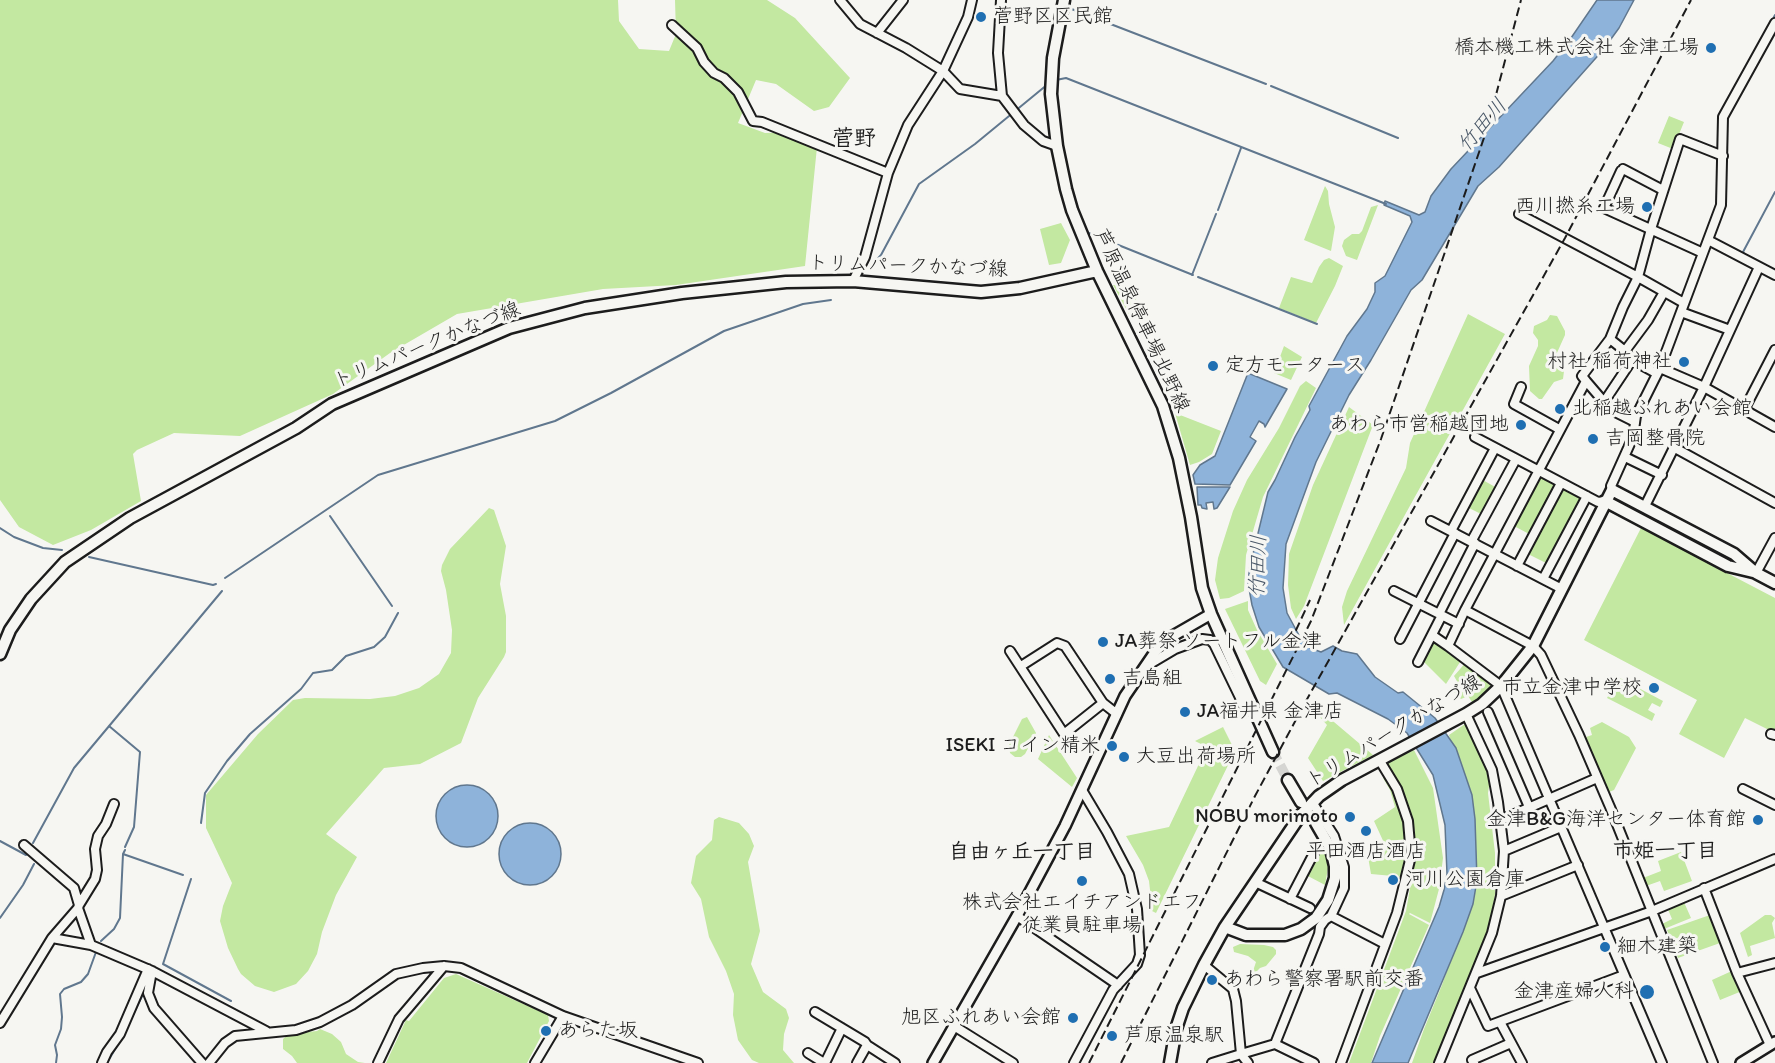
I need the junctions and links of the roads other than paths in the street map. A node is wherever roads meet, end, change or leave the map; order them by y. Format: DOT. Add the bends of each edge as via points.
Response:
graph roads {
  1 [pos="840,0"];
  2 [pos="903,0"];
  3 [pos="972,0"];
  4 [pos="1001,0"];
  5 [pos="1064,0"];
  6 [pos="1775,23"];
  7 [pos="672,25"];
  8 [pos="877,33"];
  9 [pos="943,71"];
  10 [pos="1002,96"];
  11 [pos="1056,146"];
  12 [pos="1722,156"];
  13 [pos="888,173"];
  14 [pos="1663,190"];
  15 [pos="1519,214"];
  16 [pos="1651,229"];
  17 [pos="1708,240"];
  18 [pos="1703,253"];
  19 [pos="1759,267"];
  20 [pos="1097,271"];
  21 [pos="1775,275"];
  22 [pos="1638,277"];
  23 [pos="853,281"];
  24 [pos="1664,292"];
  25 [pos="1684,303"];
  26 [pos="1681,312"];
  27 [pos="1730,330"];
  28 [pos="1610,339"];
  29 [pos="1775,350"];
  30 [pos="1625,351"];
  31 [pos="1632,360"];
  32 [pos="1658,371"];
  33 [pos="1586,381"];
  34 [pos="1521,387"];
  35 [pos="1704,387"];
  36 [pos="1604,402"];
  37 [pos="1744,410"];
  38 [pos="1635,422"];
  39 [pos="1775,427"];
  40 [pos="1559,429"];
  41 [pos="1475,437"];
  42 [pos="1495,448"];
  43 [pos="1675,448"];
  44 [pos="1625,457"];
  45 [pos="1515,459"];
  46 [pos="1538,471"];
  47 [pos="1662,475"];
  48 [pos="1561,483"];
  49 [pos="1612,490"];
  50 [pos="1587,496"];
  51 [pos="1605,501"];
  52 [pos="1775,503"];
  53 [pos="1645,506"];
  54 [pos="1431,521"];
  55 [pos="1453,532"];
  56 [pos="1775,538"];
  57 [pos="1473,543"];
  58 [pos="1495,554"];
  59 [pos="1517,566"];
  60 [pos="1756,573"];
  61 [pos="1543,579"];
  62 [pos="1775,583"];
  63 [pos="1563,589"];
  64 [pos="1394,591"];
  65 [pos="1419,603"];
  66 [pos="1466,610"];
  67 [pos="1211,614"];
  68 [pos="1441,614"];
  69 [pos="1459,624"];
  70 [pos="1432,635"];
  71 [pos="1400,639"];
  72 [pos="1448,646"];
  73 [pos="1533,646"];
  74 [pos="1010,651"];
  75 [pos="0,654"];
  76 [pos="1418,662"];
  77 [pos="1021,666"];
  78 [pos="1144,667"];
  79 [pos="1501,686"];
  80 [pos="1103,703"];
  81 [pos="1246,710"];
  82 [pos="1488,712"];
  83 [pos="1117,714"];
  84 [pos="1463,715"];
  85 [pos="1273,752"];
  86 [pos="1384,759"];
  87 [pos="1597,778"];
  88 [pos="1288,780"];
  89 [pos="1743,789"];
  90 [pos="1082,790"];
  91 [pos="1550,799"];
  92 [pos="1306,802"];
  93 [pos="114,804"];
  94 [pos="1775,805"];
  95 [pos="1528,807"];
  96 [pos="1501,820"];
  97 [pos="1316,823"];
  98 [pos="1562,827"];
  99 [pos="24,845"];
  100 [pos="1504,852"];
  101 [pos="1314,853"];
  102 [pos="1775,859"];
  103 [pos="1578,865"];
  104 [pos="1256,882"];
  105 [pos="1704,888"];
  106 [pos="1501,896"];
  107 [pos="1290,899"];
  108 [pos="79,907"];
  109 [pos="1310,908"];
  110 [pos="1652,911"];
  111 [pos="1017,916"];
  112 [pos="1331,916"];
  113 [pos="1226,927"];
  114 [pos="1604,928"];
  115 [pos="52,938"];
  116 [pos="1385,944"];
  117 [pos="92,945"];
  118 [pos="1775,963"];
  119 [pos="444,966"];
  120 [pos="1204,966"];
  121 [pos="150,970"];
  122 [pos="1737,972"];
  123 [pos="1477,973"];
  124 [pos="1624,975"];
  125 [pos="1118,985"];
  126 [pos="1470,988"];
  127 [pos="815,1011"];
  128 [pos="562,1016"];
  129 [pos="1500,1022"];
  130 [pos="0,1023"];
  131 [pos="954,1026"];
  132 [pos="842,1028"];
  133 [pos="266,1032"];
  134 [pos="1511,1043"];
  135 [pos="1773,1043"];
  136 [pos="1275,1044"];
  137 [pos="867,1045"];
  138 [pos="808,1053"];
  139 [pos="1241,1054"];
  140 [pos="102,1063"];
  141 [pos="202,1063"];
  142 [pos="210,1063"];
  143 [pos="378,1063"];
  144 [pos="535,1063"];
  145 [pos="699,1063"];
  146 [pos="824,1063"];
  147 [pos="857,1063"];
  148 [pos="895,1063"];
  149 [pos="933,1063"];
  150 [pos="1013,1063"];
  151 [pos="1074,1063"];
  152 [pos="1170,1063"];
  153 [pos="1212,1063"];
  154 [pos="1248,1063"];
  155 [pos="1314,1063"];
  156 [pos="1341,1063"];
  157 [pos="1439,1063"];
  158 [pos="1474,1063"];
  159 [pos="1522,1063"];
  160 [pos="1662,1063"];
  161 [pos="1713,1063"];
  162 [pos="1741,1063"];
  1 -- 8 [label="street" via="860,24"];
  2 -- 8 [label="street"];
  3 -- 9 [label="street"];
  4 -- 10 [label="street" via="998,52"];
  5 -- 11 [label="main road, 芦原温泉停車場北野線" via="1051,93"];
  6 -- 12 [label="street" via="1724,117"];
  7 -- 13 [label="street" via="697,48 714,73 738,93 753,121"];
  8 -- 9 [label="street"];
  9 -- 10 [label="street" via="960,89"];
  9 -- 13 [label="street" via="908,125"];
  10 -- 11 [label="street" via="1024,125"];
  11 -- 20 [label="main road, 芦原温泉停車場北野線" via="1072,210"];
  12 -- 14 [label="street" via="1680,139"];
  12 -- 17 [label="street" via="1721,205"];
  13 -- 23 [label="street" via="865,257"];
  14 -- 16 [label="street"];
  14 -- 16 [label="street" via="1622,170 1604,208"];
  15 -- 22 [label="street"];
  16 -- 18 [label="street"];
  16 -- 22 [label="street"];
  17 -- 18 [label="street"];
  17 -- 19 [label="street"];
  18 -- 25 [label="street"];
  19 -- 21 [label="street"];
  19 -- 27 [label="street"];
  20 -- 23 [label="main road, トリムパークかなづ線" via="992,291"];
  20 -- 67 [label="main road, 芦原温泉停車場北野線" via="1163,406 1179,458 1202,588"];
  22 -- 24 [label="street"];
  22 -- 28 [label="street"];
  23 -- 75 [label="main road, トリムパークかなづ線" via="786,282 585,308 509,328 430,361 332,404 296,428 130,518 65,562 31,600 10,630"];
  24 -- 25 [label="street"];
  24 -- 30 [label="street"];
  25 -- 26 [label="street"];
  26 -- 27 [label="street"];
  26 -- 32 [label="street"];
  27 -- 35 [label="street"];
  28 -- 30 [label="street"];
  28 -- 33 [label="street" via="1582,376"];
  29 -- 37 [label="street"];
  30 -- 31 [label="street"];
  31 -- 32 [label="street"];
  31 -- 36 [label="street"];
  32 -- 35 [label="street"];
  32 -- 38 [label="street"];
  33 -- 36 [label="street"];
  33 -- 40 [label="street"];
  34 -- 40 [label="street" via="1514,404"];
  35 -- 37 [label="street"];
  35 -- 43 [label="street"];
  36 -- 38 [label="street"];
  37 -- 39 [label="street"];
  38 -- 44 [label="street"];
  40 -- 46 [label="street"];
  41 -- 42 [label="street"];
  42 -- 45 [label="street"];
  42 -- 55 [label="street"];
  43 -- 47 [label="street"];
  43 -- 52 [label="street"];
  44 -- 47 [label="street"];
  44 -- 49 [label="street"];
  45 -- 46 [label="street"];
  45 -- 57 [label="street"];
  46 -- 48 [label="street"];
  46 -- 58 [label="street"];
  47 -- 53 [label="street"];
  48 -- 50 [label="street"];
  48 -- 59 [label="street"];
  49 -- 51 [label="main road, トリムパークかなづ線"];
  49 -- 53 [label="main road"];
  50 -- 51 [label="street"];
  50 -- 61 [label="street"];
  51 -- 60 [label="main road" via="1728,566"];
  51 -- 63 [label="main road, トリムパークかなづ線"];
  53 -- 60 [label="main road" via="1734,554"];
  54 -- 55 [label="street"];
  55 -- 57 [label="street"];
  55 -- 65 [label="street"];
  56 -- 60 [label="street"];
  57 -- 58 [label="street"];
  57 -- 68 [label="street"];
  58 -- 59 [label="street"];
  58 -- 66 [label="street"];
  59 -- 61 [label="street"];
  60 -- 62 [label="main road"];
  61 -- 63 [label="street"];
  63 -- 73 [label="main road, トリムパークかなづ線"];
  64 -- 65 [label="street"];
  65 -- 68 [label="street"];
  65 -- 71 [label="street"];
  66 -- 69 [label="street"];
  66 -- 73 [label="street"];
  67 -- 78 [label="street" via="1171,637"];
  67 -- 85 [label="main road, 芦原温泉停車場北野線"];
  68 -- 69 [label="street"];
  68 -- 70 [label="street"];
  69 -- 72 [label="street"];
  70 -- 72 [label="street"];
  70 -- 76 [label="street"];
  72 -- 79 [label="street"];
  73 -- 79 [label="main road, トリムパークかなづ線"];
  73 -- 87 [label="street" via="1553,679"];
  74 -- 77 [label="street"];
  77 -- 80 [label="street" via="1057,643 1065,646"];
  77 -- 80 [label="street" via="1064,734"];
  78 -- 81 [label="street" via="1175,649 1210,640"];
  78 -- 83 [label="street"];
  79 -- 84 [label="main road, トリムパークかなづ線"];
  79 -- 91 [label="street"];
  80 -- 83 [label="street"];
  82 -- 95 [label="street"];
  83 -- 90 [label="street"];
  84 -- 86 [label="main road, トリムパークかなづ線"];
  84 -- 96 [label="street" via="1492,770"];
  86 -- 92 [label="main road, トリムパークかなづ線"];
  86 -- 116 [label="street" via="1408,821 1411,856"];
  87 -- 91 [label="street"];
  87 -- 110 [label="street"];
  88 -- 92 [label="main road"];
  89 -- 94 [label="street"];
  90 -- 111 [label="street"];
  90 -- 125 [label="street" via="1129,874 1137,909 1140,955"];
  91 -- 95 [label="street"];
  91 -- 98 [label="street"];
  92 -- 104 [label="main road, トリムパークかなづ線"];
  92 -- 112 [label="street" via="1334,836 1344,867 1344,888"];
  93 -- 108 [label="street" via="95,849 95,879"];
  95 -- 96 [label="street"];
  96 -- 100 [label="street"];
  97 -- 113 [label="main road" via="1331,849 1335,878 1328,900 1316,918 1285,935 1246,935"];
  98 -- 100 [label="street"];
  98 -- 103 [label="street"];
  99 -- 108 [label="street" via="69,881"];
  100 -- 106 [label="street"];
  101 -- 107 [label="street"];
  102 -- 105 [label="street"];
  103 -- 106 [label="street"];
  103 -- 114 [label="street"];
  104 -- 107 [label="street"];
  104 -- 113 [label="main road, トリムパークかなづ線"];
  105 -- 110 [label="street"];
  105 -- 122 [label="street"];
  106 -- 123 [label="street"];
  107 -- 109 [label="street"];
  108 -- 115 [label="street"];
  108 -- 117 [label="street"];
  110 -- 114 [label="street"];
  110 -- 161 [label="street"];
  111 -- 125 [label="street"];
  111 -- 131 [label="street"];
  112 -- 116 [label="street"];
  112 -- 136 [label="street" via="1320,927"];
  113 -- 120 [label="main road"];
  114 -- 123 [label="street"];
  114 -- 124 [label="street"];
  115 -- 117 [label="street"];
  115 -- 130 [label="street"];
  116 -- 156 [label="street"];
  117 -- 121 [label="street"];
  118 -- 122 [label="street"];
  119 -- 128 [label="street" via="460,968"];
  119 -- 133 [label="street" via="396,974 321,1022 296,1030"];
  119 -- 143 [label="street" via="399,1019"];
  120 -- 139 [label="street" via="1233,989"];
  120 -- 152 [label="main road" via="1183,1008"];
  121 -- 133 [label="street"];
  121 -- 140 [label="street"];
  121 -- 141 [label="street" via="148,993 154,1008"];
  122 -- 135 [label="street"];
  123 -- 126 [label="street"];
  124 -- 129 [label="street"];
  124 -- 160 [label="street"];
  125 -- 151 [label="street"];
  126 -- 129 [label="street" via="1488,1026"];
  126 -- 157 [label="street"];
  127 -- 132 [label="street"];
  128 -- 144 [label="street"];
  128 -- 145 [label="street"];
  129 -- 134 [label="street"];
  131 -- 149 [label="street"];
  131 -- 150 [label="street"];
  132 -- 137 [label="street"];
  132 -- 146 [label="street"];
  133 -- 142 [label="street" via="235,1036"];
  134 -- 158 [label="street" via="1472,1060"];
  134 -- 159 [label="street"];
  135 -- 162 [label="street"];
  136 -- 139 [label="street"];
  136 -- 155 [label="street"];
  137 -- 147 [label="street"];
  137 -- 148 [label="street"];
  138 -- 146 [label="street"];
  139 -- 153 [label="street"];
  139 -- 154 [label="street"];
}
